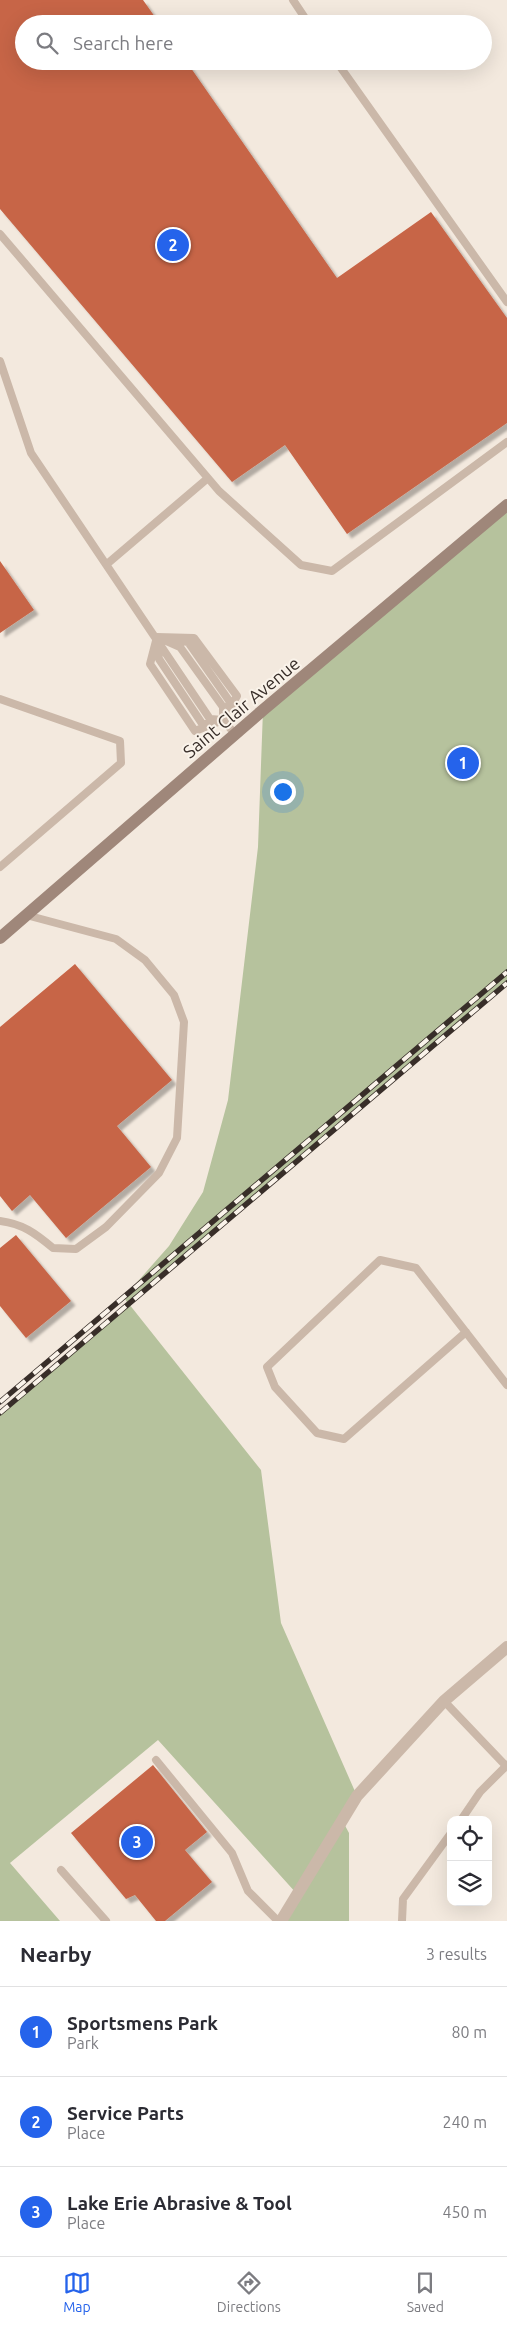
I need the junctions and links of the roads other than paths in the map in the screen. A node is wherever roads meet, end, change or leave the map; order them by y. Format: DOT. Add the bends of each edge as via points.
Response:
graph roads {
  1 [pos="293,0"];
  2 [pos="304,15"];
  3 [pos="342,70"];
  4 [pos="0,234"];
  5 [pos="507,302"];
  6 [pos="0,361"];
  7 [pos="507,442"];
  8 [pos="208,478"];
  9 [pos="507,505"];
  10 [pos="107,564"];
  11 [pos="157,637"];
  12 [pos="0,699"];
  13 [pos="223,720"];
  14 [pos="235,734"];
  15 [pos="0,867"];
  16 [pos="26,915"];
  17 [pos="0,938"];
  18 [pos="0,1221"];
  19 [pos="466,1332"];
  20 [pos="507,1384"];
  21 [pos="507,1647"];
  22 [pos="444,1701"];
  23 [pos="156,1760"];
  24 [pos="507,1766"];
  25 [pos="463,1816"];
  26 [pos="447,1838"];
  27 [pos="61,1870"];
  28 [pos="106,1921"];
  29 [pos="280,1921"];
  30 [pos="402,1921"];
  1 -- 2 [label="lane"];
  3 -- 5 [label="lane"];
  4 -- 8 [label="lane"];
  6 -- 10 [label="lane" via="31,453"];
  7 -- 8 [label="lane" via="332,571 301,564"];
  8 -- 10 [label="lane"];
  9 -- 14 [label="street, Saint Clair Avenue"];
  10 -- 11 [label="lane"];
  11 -- 13 [label="lane" via="210,719"];
  11 -- 13 [label="lane" via="180,646 223,707"];
  11 -- 13 [label="lane" via="194,638 237,696"];
  11 -- 13 [label="lane" via="150,664 195,731"];
  12 -- 15 [label="lane" via="120,741 121,763"];
  13 -- 14 [label="lane"];
  14 -- 16 [label="street, Saint Clair Avenue"];
  16 -- 17 [label="street, Saint Clair Avenue"];
  16 -- 18 [label="lane" via="116,939 145,960 174,995 184,1022 181,1093 177,1138 159,1173 99,1232 76,1249 52,1248 18,1223"];
  19 -- 19 [label="lane" via="416,1268 380,1260 267,1367 275,1387 317,1433 344,1440"];
  19 -- 20 [label="lane"];
  21 -- 22 [label="street"];
  22 -- 24 [label="lane"];
  22 -- 29 [label="street" via="357,1796"];
  23 -- 29 [label="lane" via="232,1853 248,1891"];
  24 -- 25 [label="lane" via="480,1792"];
  26 -- 30 [label="lane" via="403,1899"];
  27 -- 28 [label="lane"];
}
